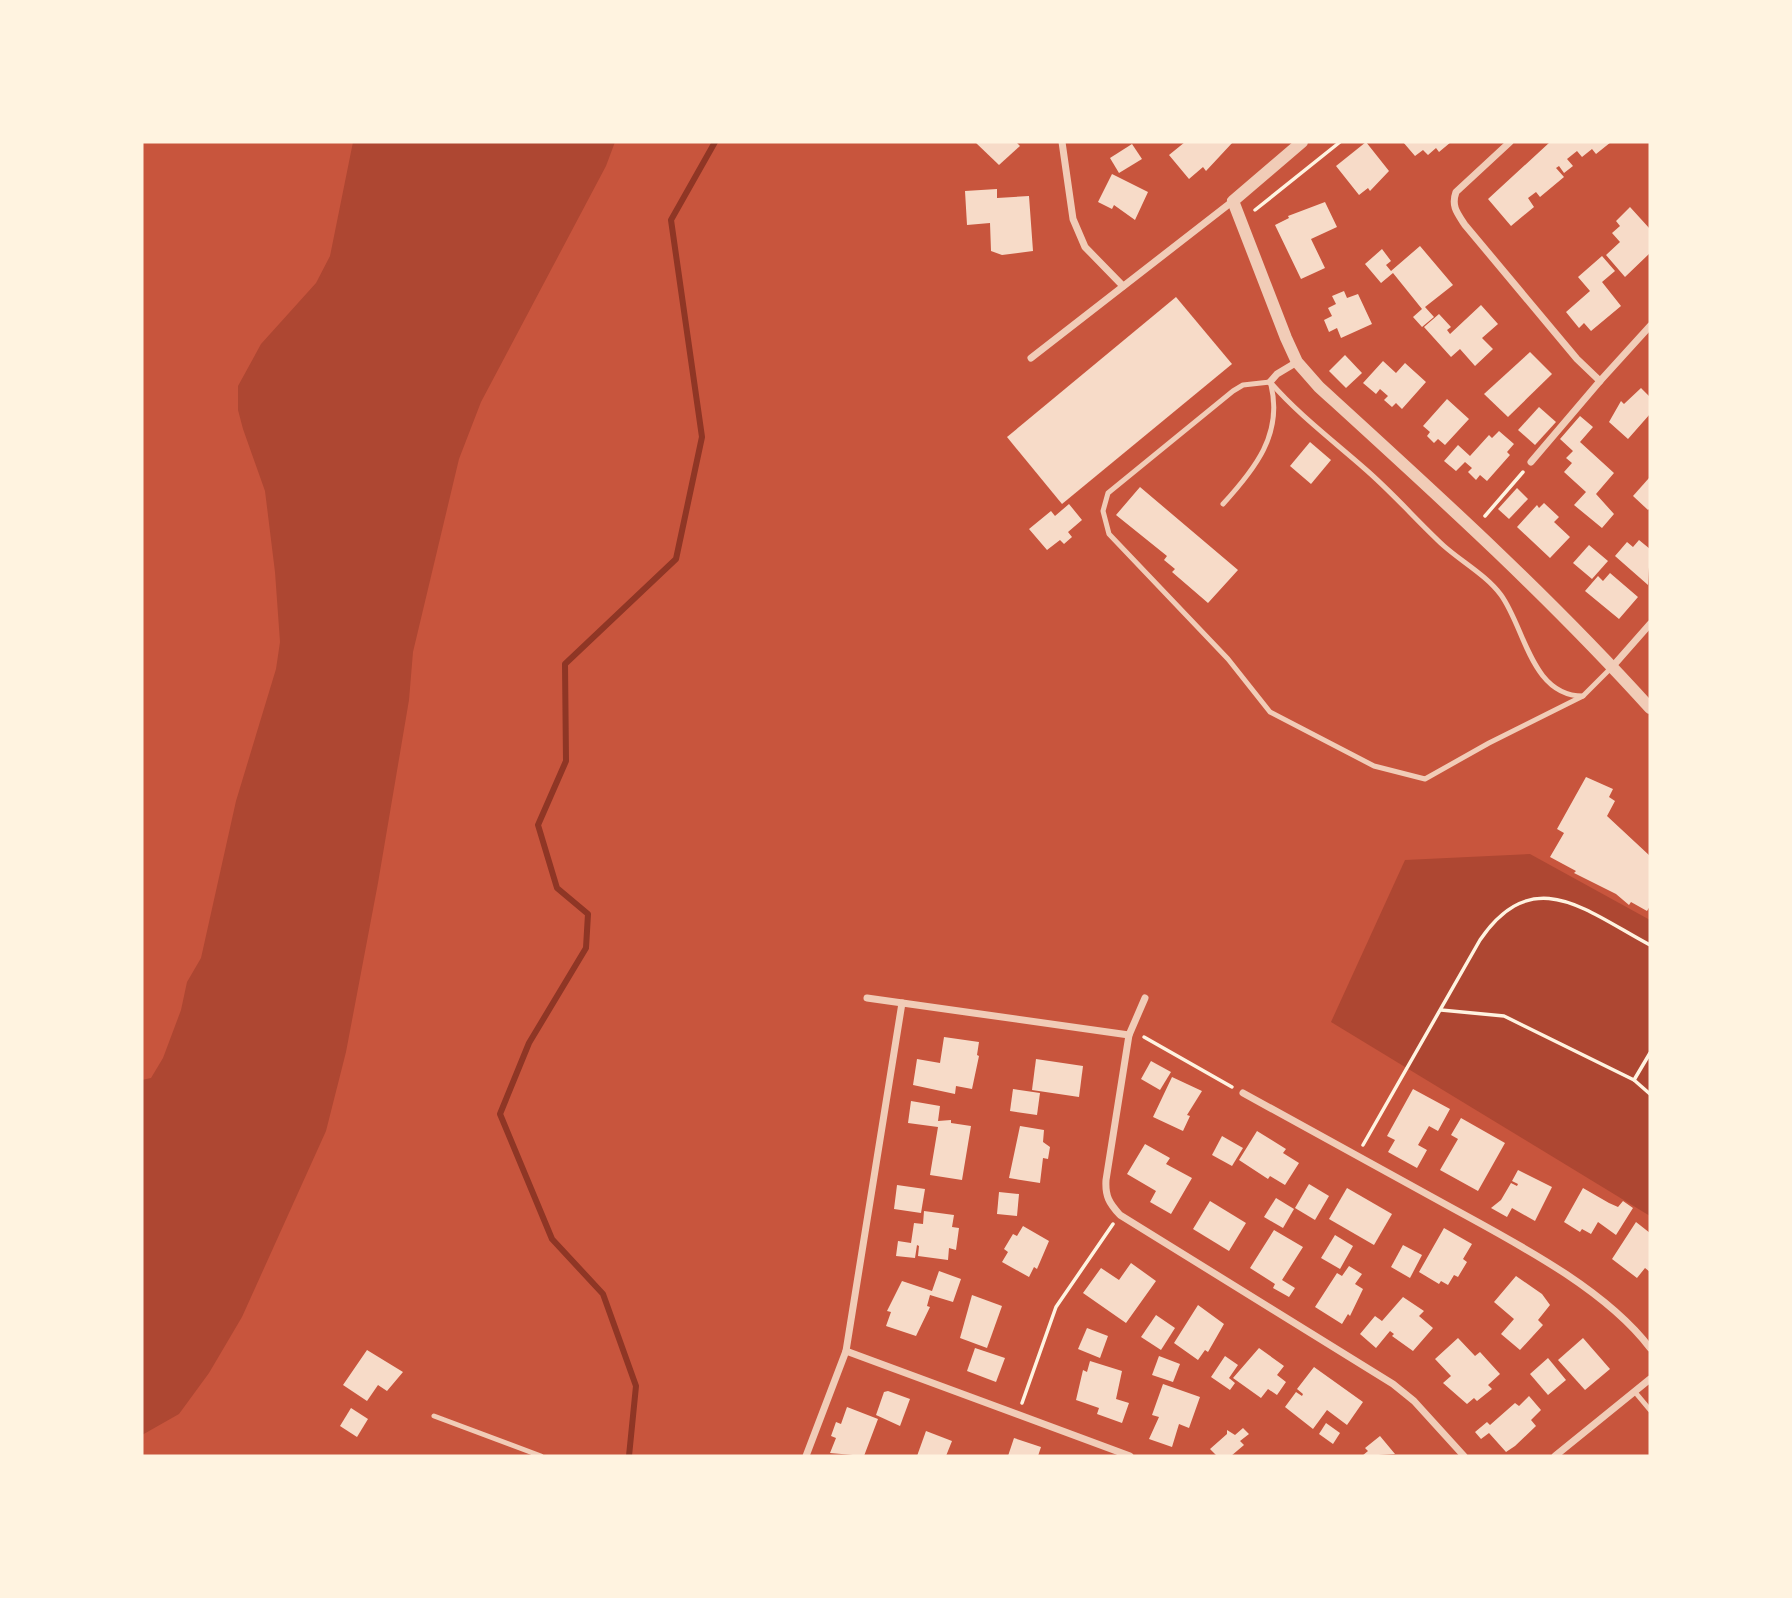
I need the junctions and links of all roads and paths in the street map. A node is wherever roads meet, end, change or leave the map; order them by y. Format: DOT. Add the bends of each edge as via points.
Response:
graph roads {
  1 [pos="1062,142"];
  2 [pos="1302,142"];
  3 [pos="1340,142"];
  4 [pos="1510,142"];
  5 [pos="1233,201"];
  6 [pos="1243,222"];
  7 [pos="1123,285"];
  8 [pos="1650,326"];
  9 [pos="1031,358"];
  10 [pos="1297,362"];
  11 [pos="1600,381"];
  12 [pos="1270,382"];
  13 [pos="1531,462"];
  14 [pos="1223,504"];
  15 [pos="1474,528"];
  16 [pos="1650,624"];
  17 [pos="1613,666"];
  18 [pos="1583,696"];
  19 [pos="1650,708"];
  20 [pos="1650,945"];
  21 [pos="867,998"];
  22 [pos="1145,998"];
  23 [pos="902,1003"];
  24 [pos="1441,1010"];
  25 [pos="1129,1035"];
  26 [pos="1650,1053"];
  27 [pos="1634,1080"];
  28 [pos="1243,1093"];
  29 [pos="1650,1094"];
  30 [pos="1357,1156"];
  31 [pos="1120,1214"];
  32 [pos="1650,1348"];
  33 [pos="846,1351"];
  34 [pos="1650,1379"];
  35 [pos="1635,1392"];
  36 [pos="1650,1410"];
  37 [pos="1018,1415"];
  38 [pos="435,1416"];
  39 [pos="541,1456"];
  40 [pos="806,1456"];
  41 [pos="1130,1456"];
  42 [pos="1464,1456"];
  43 [pos="1555,1456"];
  1 -- 7 [label="street" via="1073,219 1085,247"];
  2 -- 5 [label="street"];
  3 -- 6 [label="path"];
  4 -- 11 [label="street" via="1461,185 1453,200 1455,211"];
  5 -- 6 [label="street"];
  5 -- 7 [label="street"];
  6 -- 10 [label="street"];
  7 -- 9 [label="street"];
  8 -- 11 [label="street"];
  10 -- 12 [label="street"];
  10 -- 15 [label="street"];
  11 -- 13 [label="street"];
  12 -- 14 [label="lane" via="1276,406 1274,428 1242,484"];
  12 -- 18 [label="lane" via="1308,424 1365,469 1502,596 1548,682 1560,692"];
  12 -- 18 [label="lane" via="1243,384 1197,418 1108,493 1103,511 1109,534 1228,659 1270,712 1374,766 1425,779"];
  13 -- 15 [label="path"];
  15 -- 17 [label="street"];
  16 -- 17 [label="street"];
  17 -- 18 [label="lane"];
  17 -- 19 [label="street"];
  20 -- 24 [label="path" via="1568,902 1542,897 1524,900 1496,917"];
  21 -- 23 [label="street"];
  22 -- 25 [label="street"];
  23 -- 25 [label="street"];
  23 -- 33 [label="street"];
  24 -- 27 [label="path" via="1504,1016"];
  24 -- 30 [label="path"];
  25 -- 28 [label="path" via="1146,1037"];
  25 -- 31 [label="street" via="1105,1194"];
  26 -- 27 [label="path"];
  27 -- 29 [label="path"];
  28 -- 30 [label="street"];
  30 -- 32 [label="street" via="1535,1253 1610,1309"];
  31 -- 37 [label="path" via="1056,1307"];
  31 -- 42 [label="street" via="1393,1384"];
  33 -- 37 [label="street"];
  33 -- 40 [label="street"];
  34 -- 35 [label="street"];
  35 -- 36 [label="lane"];
  35 -- 43 [label="street"];
  37 -- 41 [label="street"];
  38 -- 39 [label="lane"];
}
